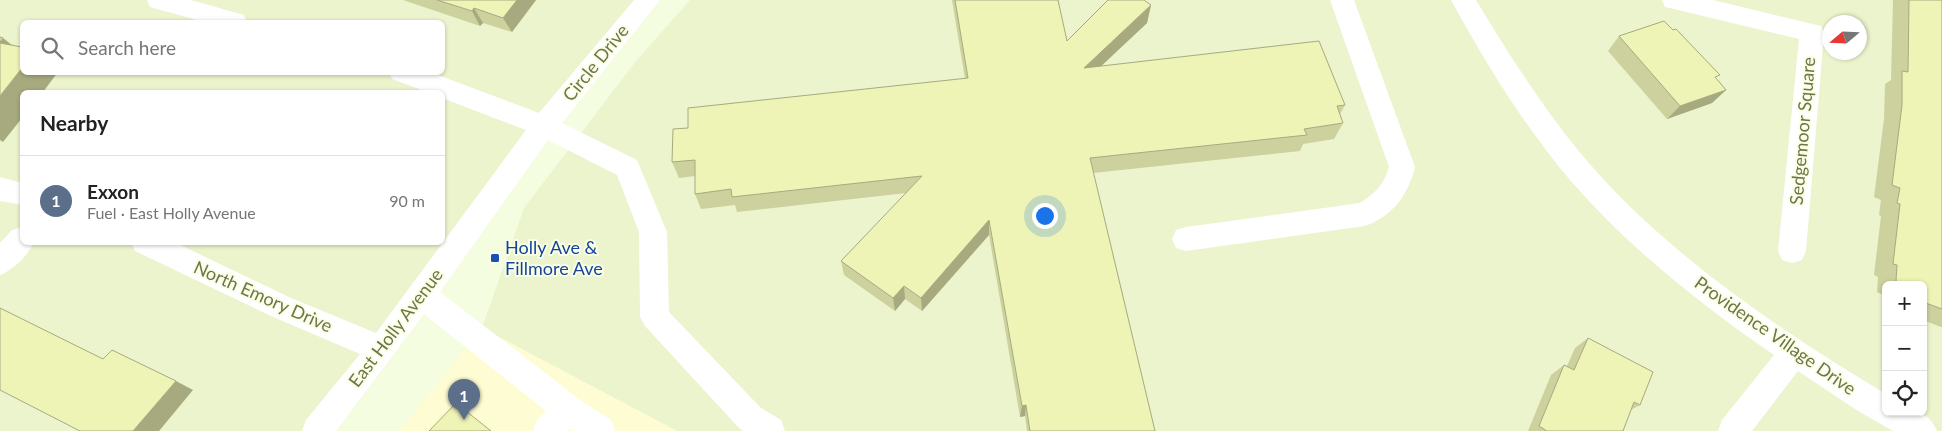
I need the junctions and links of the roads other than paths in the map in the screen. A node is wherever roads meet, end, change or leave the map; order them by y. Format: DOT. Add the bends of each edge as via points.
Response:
graph roads {
  1 [pos="158,0"];
  2 [pos="648,0"];
  3 [pos="1342,0"];
  4 [pos="1464,0"];
  5 [pos="1674,0"];
  6 [pos="228,20"];
  7 [pos="409,75"];
  8 [pos="544,126"];
  9 [pos="0,189"];
  10 [pos="20,194"];
  11 [pos="1186,239"];
  12 [pos="20,241"];
  13 [pos="151,245"];
  14 [pos="1792,251"];
  15 [pos="0,262"];
  16 [pos="422,295"];
  17 [pos="382,350"];
  18 [pos="1794,353"];
  19 [pos="1882,408"];
  20 [pos="568,409"];
  21 [pos="1896,416"];
  22 [pos="317,431"];
  23 [pos="548,431"];
  24 [pos="600,431"];
  25 [pos="770,431"];
  26 [pos="1733,431"];
  27 [pos="1922,431"];
  1 -- 6 [label="street"];
  2 -- 8 [label="street, Circle Drive"];
  3 -- 11 [label="street" via="1402,167 1398,185 1385,201 1364,214"];
  4 -- 18 [label="street, Providence Village Drive" via="1543,123 1580,171 1632,226 1688,276"];
  5 -- 14 [label="street, Sedgemoor Square" via="1812,33"];
  7 -- 8 [label="street"];
  8 -- 16 [label="street, East Holly Avenue"];
  8 -- 25 [label="street" via="628,168 653,232 655,318 750,418"];
  9 -- 10 [label="street"];
  12 -- 15 [label="street"];
  13 -- 17 [label="street, North Emory Drive" via="281,307"];
  16 -- 17 [label="street, East Holly Avenue"];
  16 -- 20 [label="street"];
  17 -- 22 [label="street, East Holly Avenue"];
  18 -- 19 [label="street, Providence Village Drive"];
  18 -- 26 [label="street"];
  20 -- 23 [label="street"];
  20 -- 24 [label="street"];
  21 -- 27 [label="street, Providence Village Drive"];
}
